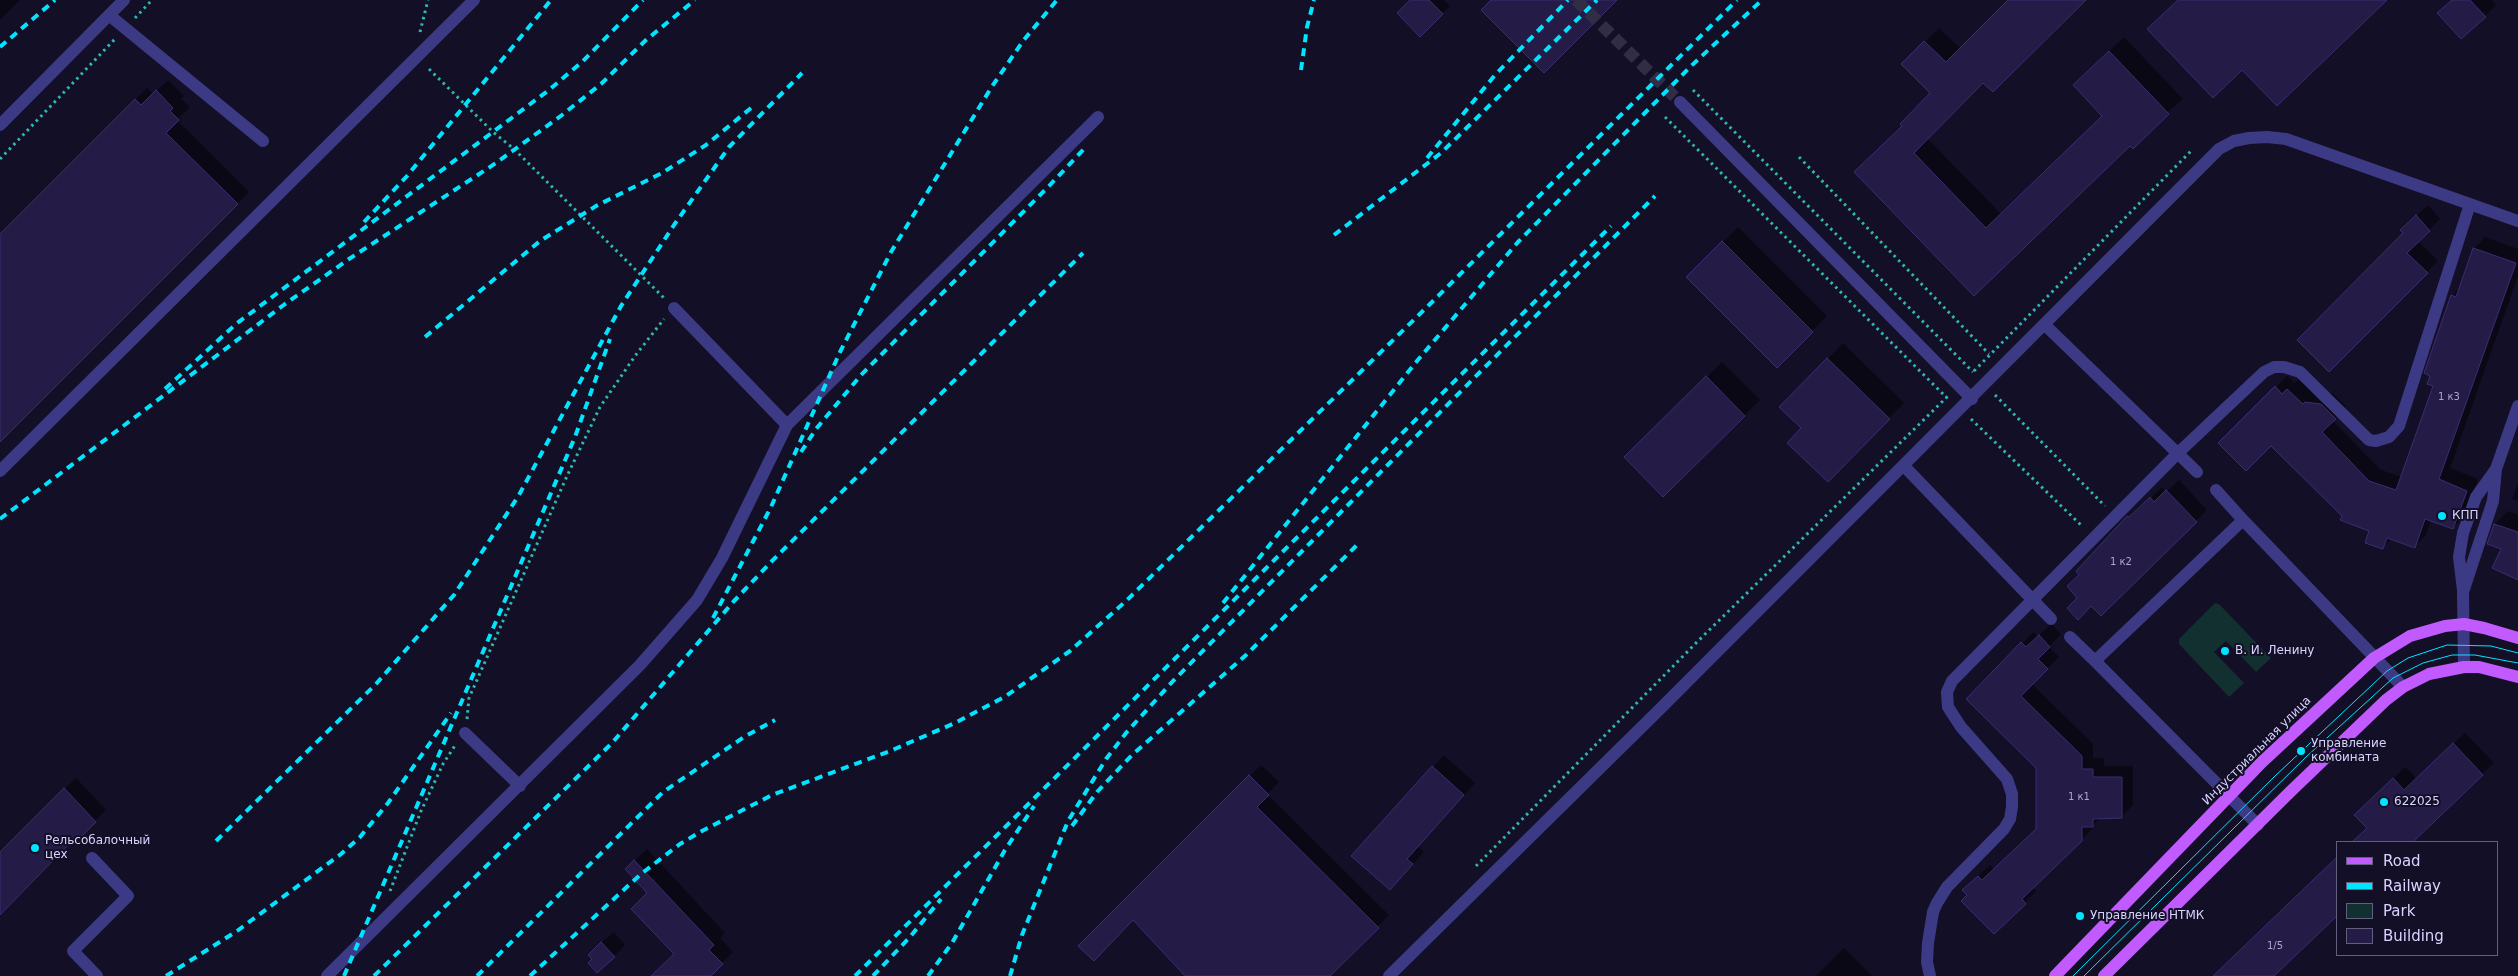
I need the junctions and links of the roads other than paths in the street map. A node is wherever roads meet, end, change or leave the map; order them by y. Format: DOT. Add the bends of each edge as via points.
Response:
graph roads {
  1 [pos="124,0"];
  2 [pos="474,0"];
  3 [pos="109,15"];
  4 [pos="1680,102"];
  5 [pos="1098,117"];
  6 [pos="0,125"];
  7 [pos="263,141"];
  8 [pos="2470,204"];
  9 [pos="2518,221"];
  10 [pos="674,308"];
  11 [pos="2046,326"];
  12 [pos="1972,399"];
  13 [pos="2518,406"];
  14 [pos="787,425"];
  15 [pos="2178,454"];
  16 [pos="1904,466"];
  17 [pos="2496,469"];
  18 [pos="0,471"];
  19 [pos="2197,472"];
  20 [pos="2216,490"];
  21 [pos="2243,520"];
  22 [pos="2463,592"];
  23 [pos="2034,601"];
  24 [pos="2051,619"];
  25 [pos="2464,624"];
  26 [pos="2070,637"];
  27 [pos="2518,638"];
  28 [pos="2374,658"];
  29 [pos="2095,661"];
  30 [pos="2464,667"];
  31 [pos="2518,677"];
  32 [pos="2402,687"];
  33 [pos="465,733"];
  34 [pos="520,786"];
  35 [pos="2230,796"];
  36 [pos="2258,824"];
  37 [pos="92,858"];
  38 [pos="96,976"];
  39 [pos="327,976"];
  40 [pos="1389,976"];
  41 [pos="1930,976"];
  42 [pos="2055,976"];
  43 [pos="2104,976"];
  1 -- 3 [label="lane"];
  2 -- 18 [label="lane"];
  3 -- 6 [label="lane"];
  3 -- 7 [label="lane"];
  4 -- 12 [label="lane"];
  5 -- 14 [label="lane"];
  8 -- 9 [label="lane"];
  8 -- 11 [label="lane" via="2286,139 2267,137 2234,141 2205,163"];
  8 -- 15 [label="lane" via="2399,426 2390,437 2369,440 2300,372 2274,367 2259,376"];
  10 -- 14 [label="lane"];
  11 -- 12 [label="lane"];
  11 -- 15 [label="lane"];
  12 -- 16 [label="lane"];
  13 -- 17 [label="lane"];
  14 -- 34 [label="lane" via="722,558 697,600 640,665"];
  15 -- 19 [label="lane"];
  15 -- 23 [label="lane"];
  16 -- 23 [label="lane"];
  16 -- 40 [label="lane"];
  17 -- 22 [label="lane" via="2494,501"];
  17 -- 22 [label="lane" via="2476,497 2463,533 2460,557"];
  20 -- 21 [label="lane"];
  21 -- 28 [label="lane"];
  21 -- 29 [label="lane"];
  22 -- 25 [label="lane"];
  23 -- 24 [label="lane"];
  23 -- 41 [label="lane" via="1952,681 1947,692 1948,707 1955,718 2006,779 2012,794 2012,808 2004,829 1947,887 1932,912 1927,962"];
  25 -- 27 [label="main road, Индустриальная улица"];
  25 -- 28 [label="main road, Индустриальная улица" via="2418,632"];
  25 -- 30 [label="lane"];
  26 -- 29 [label="lane"];
  28 -- 32 [label="lane"];
  28 -- 35 [label="main road, Индустриальная улица"];
  29 -- 35 [label="lane"];
  30 -- 31 [label="main road"];
  30 -- 32 [label="main road" via="2429,674"];
  32 -- 36 [label="main road"];
  33 -- 34 [label="lane"];
  34 -- 39 [label="lane"];
  35 -- 36 [label="lane"];
  35 -- 42 [label="main road, Индустриальная улица"];
  36 -- 43 [label="main road"];
  37 -- 38 [label="lane" via="128,896 73,951"];
}
